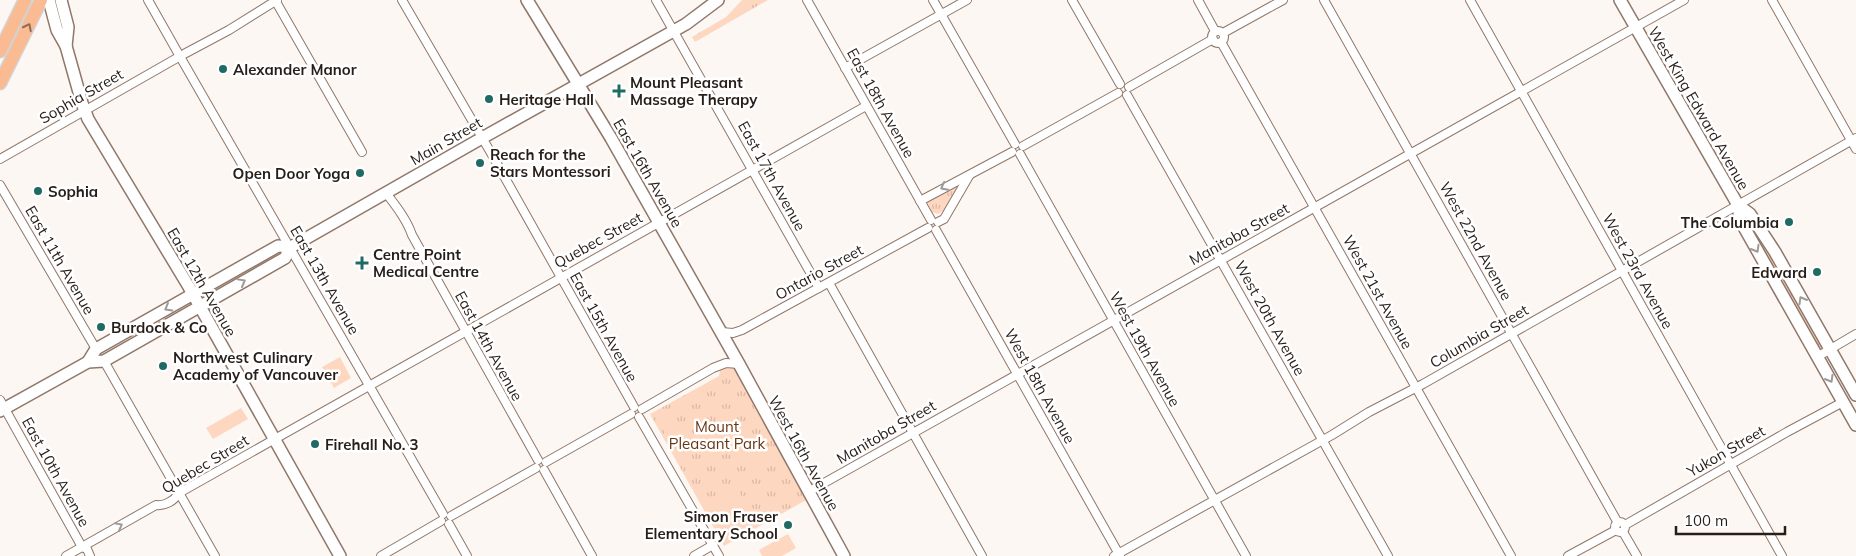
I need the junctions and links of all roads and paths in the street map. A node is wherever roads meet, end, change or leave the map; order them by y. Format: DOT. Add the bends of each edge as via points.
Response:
graph roads {
  1 [pos="25,0"];
  2 [pos="41,0"];
  3 [pos="49,0"];
  4 [pos="61,0"];
  5 [pos="148,0"];
  6 [pos="276,0"];
  7 [pos="402,0"];
  8 [pos="527,0"];
  9 [pos="656,0"];
  10 [pos="718,0"];
  11 [pos="807,0"];
  12 [pos="933,0"];
  13 [pos="967,0"];
  14 [pos="1072,0"];
  15 [pos="1198,0"];
  16 [pos="1283,0"];
  17 [pos="1324,0"];
  18 [pos="1470,0"];
  19 [pos="1620,0"];
  20 [pos="1684,0"];
  21 [pos="1772,0"];
  22 [pos="941,15"];
  23 [pos="1635,27"];
  24 [pos="674,31"];
  25 [pos="1218,36"];
  26 [pos="66,46"];
  27 [pos="0,51"];
  28 [pos="180,56"];
  29 [pos="845,68"];
  30 [pos="0,83"];
  31 [pos="579,84"];
  32 [pos="1124,90"];
  33 [pos="1521,90"];
  34 [pos="866,106"];
  35 [pos="85,110"];
  36 [pos="482,138"];
  37 [pos="1854,140"];
  38 [pos="1017,149"];
  39 [pos="1856,149"];
  40 [pos="362,152"];
  41 [pos="1410,153"];
  42 [pos="0,159"];
  43 [pos="753,169"];
  44 [pos="969,176"];
  45 [pos="0,185"];
  46 [pos="386,193"];
  47 [pos="920,201"];
  48 [pos="1738,205"];
  49 [pos="1314,207"];
  50 [pos="658,222"];
  51 [pos="933,225"];
  52 [pos="291,247"];
  53 [pos="1221,260"];
  54 [pos="1622,270"];
  55 [pos="560,277"];
  56 [pos="829,282"];
  57 [pos="819,288"];
  58 [pos="193,294"];
  59 [pos="200,306"];
  60 [pos="1113,320"];
  61 [pos="466,332"];
  62 [pos="721,332"];
  63 [pos="1511,333"];
  64 [pos="1856,334"];
  65 [pos="96,349"];
  66 [pos="1830,349"];
  67 [pos="1817,357"];
  68 [pos="104,361"];
  69 [pos="88,362"];
  70 [pos="739,364"];
  71 [pos="1017,375"];
  72 [pos="369,386"];
  73 [pos="1416,388"];
  74 [pos="1856,395"];
  75 [pos="1843,402"];
  76 [pos="2,406"];
  77 [pos="637,412"];
  78 [pos="1856,426"];
  79 [pos="912,432"];
  80 [pos="274,439"];
  81 [pos="1322,440"];
  82 [pos="1731,464"];
  83 [pos="541,465"];
  84 [pos="808,492"];
  85 [pos="179,493"];
  86 [pos="1215,500"];
  87 [pos="446,519"];
  88 [pos="1620,527"];
  89 [pos="713,545"];
  90 [pos="82,547"];
  91 [pos="1118,555"];
  92 [pos="66,556"];
  93 [pos="90,556"];
  94 [pos="215,556"];
  95 [pos="340,556"];
  96 [pos="381,556"];
  97 [pos="467,556"];
  98 [pos="592,556"];
  99 [pos="694,556"];
  100 [pos="719,556"];
  101 [pos="844,556"];
  102 [pos="982,556"];
  103 [pos="1246,556"];
  104 [pos="1388,556"];
  105 [pos="1511,556"];
  106 [pos="1568,556"];
  107 [pos="1636,556"];
  108 [pos="1782,556"];
  1 -- 27 [label="main road"];
  30 -- 2 [label="main road, one-way"];
  3 -- 26 [label="main road, East 12th Avenue" via="57,30"];
  4 -- 26 [label="main road, East 12th Avenue" via="68,27"];
  5 -- 28 [label="street, East 13th Avenue"];
  6 -- 28 [label="street, Sophia Street"];
  6 -- 40 [label="street"];
  7 -- 36 [label="street, East 15th Avenue"];
  8 -- 31 [label="main road, East 16th Avenue"];
  9 -- 24 [label="street, East 17th Avenue"];
  10 -- 24 [label="main road, Main Street"];
  11 -- 29 [label="street, East 18th Avenue"];
  12 -- 22 [label="street, West 19th Avenue"];
  13 -- 22 [label="street"];
  14 -- 32 [label="street, West 20th Avenue"];
  15 -- 25 [label="street, West 21st Avenue"];
  16 -- 25 [label="street"];
  17 -- 41 [label="street, West 22nd Avenue"];
  18 -- 33 [label="street, West 23rd Avenue"];
  19 -- 23 [label="main road, West King Edward Avenue"];
  20 -- 23 [label="street, Manitoba Street"];
  21 -- 37 [label="street"];
  22 -- 29 [label="street"];
  22 -- 38 [label="street, West 19th Avenue"];
  23 -- 33 [label="street, Manitoba Street"];
  23 -- 48 [label="main road, West King Edward Avenue"];
  24 -- 31 [label="main road, Main Street"];
  24 -- 43 [label="street, East 17th Avenue"];
  25 -- 32 [label="street"];
  25 -- 49 [label="street, West 21st Avenue"];
  26 -- 35 [label="main road, East 12th Avenue"];
  28 -- 35 [label="street, Sophia Street"];
  28 -- 52 [label="street, East 13th Avenue"];
  29 -- 34 [label="street, East 18th Avenue"];
  31 -- 36 [label="main road, Main Street"];
  31 -- 50 [label="main road, East 16th Avenue"];
  32 -- 38 [label="street"];
  32 -- 53 [label="street, West 20th Avenue"];
  33 -- 41 [label="street, Manitoba Street"];
  33 -- 54 [label="street, West 23rd Avenue"];
  34 -- 43 [label="street, Quebec Street"];
  34 -- 47 [label="street, East 18th Avenue"];
  35 -- 42 [label="street, Sophia Street"];
  35 -- 58 [label="main road, East 12th Avenue"];
  36 -- 46 [label="main road, Main Street"];
  36 -- 55 [label="street, East 15th Avenue"];
  37 -- 39 [label="street"];
  37 -- 48 [label="street, Columbia Street"];
  38 -- 44 [label="street"];
  38 -- 60 [label="street, West 19th Avenue"];
  41 -- 49 [label="street, Manitoba Street"];
  41 -- 63 [label="street, West 22nd Avenue"];
  43 -- 50 [label="street, Quebec Street"];
  43 -- 57 [label="street, East 17th Avenue"];
  44 -- 47 [label="street, one-way"];
  44 -- 51 [label="street, Ontario Street" via="944,219"];
  45 -- 65 [label="street, East 11th Avenue"];
  46 -- 52 [label="main road, Main Street"];
  46 -- 61 [label="street, East 14th Avenue" via="398,208"];
  47 -- 51 [label="street, East 18th Avenue"];
  48 -- 54 [label="street, Columbia Street"];
  66 -- 48 [label="main road, West King Edward Avenue, one-way" via="1775,252 1750,214"];
  48 -- 67 [label="main road, West King Edward Avenue, one-way" via="1740,220"];
  49 -- 53 [label="street, Manitoba Street"];
  49 -- 73 [label="street, West 21st Avenue"];
  50 -- 55 [label="street, Quebec Street"];
  50 -- 62 [label="main road, East 16th Avenue"];
  51 -- 56 [label="street, Ontario Street"];
  51 -- 71 [label="street, West 18th Avenue"];
  52 -- 58 [label="main road, Main Street" via="278,246"];
  59 -- 52 [label="main road, Main Street, one-way" via="285,258"];
  52 -- 72 [label="street, East 13th Avenue"];
  53 -- 60 [label="street, Manitoba Street"];
  53 -- 81 [label="street, West 20th Avenue"];
  54 -- 63 [label="street, Columbia Street"];
  54 -- 82 [label="street, West 23rd Avenue"];
  55 -- 61 [label="street, Quebec Street"];
  55 -- 77 [label="street, East 15th Avenue"];
  56 -- 57 [label="street, Ontario Street"];
  56 -- 79 [label="street"];
  57 -- 62 [label="street, Ontario Street" via="742,330"];
  58 -- 59 [label="main road, East 12th Avenue"];
  58 -- 65 [label="main road, Main Street, one-way"];
  59 -- 68 [label="main road, Main Street"];
  59 -- 80 [label="main road, East 12th Avenue"];
  60 -- 71 [label="street, Manitoba Street"];
  60 -- 86 [label="street, West 19th Avenue"];
  61 -- 72 [label="street, Quebec Street"];
  61 -- 83 [label="street, East 14th Avenue"];
  62 -- 70 [label="main road, East 16th Avenue"];
  63 -- 73 [label="street, Columbia Street"];
  63 -- 88 [label="street, West 22nd Avenue"];
  64 -- 66 [label="street"];
  65 -- 69 [label="main road, Main Street"];
  66 -- 67 [label="street"];
  66 -- 74 [label="main road, West King Edward Avenue"];
  67 -- 75 [label="main road, West King Edward Avenue, one-way"];
  68 -- 69 [label="main road, Main Street"];
  68 -- 85 [label="street"];
  69 -- 76 [label="main road, Main Street"];
  70 -- 77 [label="street" via="726,363 713,368"];
  70 -- 84 [label="main road, West 16th Avenue"];
  71 -- 79 [label="street, Manitoba Street"];
  71 -- 91 [label="street, West 18th Avenue"];
  72 -- 80 [label="street, Quebec Street"];
  72 -- 87 [label="street, East 13th Avenue"];
  73 -- 81 [label="street, Columbia Street"];
  73 -- 105 [label="street, West 21st Avenue"];
  75 -- 78 [label="main road, West King Edward Avenue"];
  75 -- 82 [label="street, Yukon Street"];
  76 -- 90 [label="street, East 10th Avenue"];
  77 -- 83 [label="street"];
  77 -- 89 [label="street, East 15th Avenue"];
  79 -- 84 [label="street, Manitoba Street"];
  79 -- 102 [label="street"];
  80 -- 85 [label="street, Quebec Street"];
  80 -- 95 [label="main road, East 12th Avenue"];
  81 -- 86 [label="street, Columbia Street"];
  81 -- 104 [label="street, West 20th Avenue"];
  82 -- 88 [label="street, Yukon Street"];
  82 -- 108 [label="street, West 23rd Avenue"];
  83 -- 87 [label="street"];
  83 -- 98 [label="street, East 14th Avenue"];
  84 -- 101 [label="main road, West 16th Avenue"];
  90 -- 85 [label="street, Quebec Street, one-way" via="156,505 162,506 173,500"];
  85 -- 94 [label="street"];
  86 -- 91 [label="street, Columbia Street"];
  86 -- 103 [label="street, West 19th Avenue"];
  87 -- 96 [label="street"];
  87 -- 97 [label="street, East 13th Avenue"];
  88 -- 106 [label="street, Yukon Street"];
  88 -- 107 [label="street, West 22nd Avenue"];
  89 -- 99 [label="street"];
  89 -- 100 [label="street, East 15th Avenue"];
  90 -- 92 [label="street, Quebec Street"];
  90 -- 93 [label="street, East 10th Avenue"];
}
